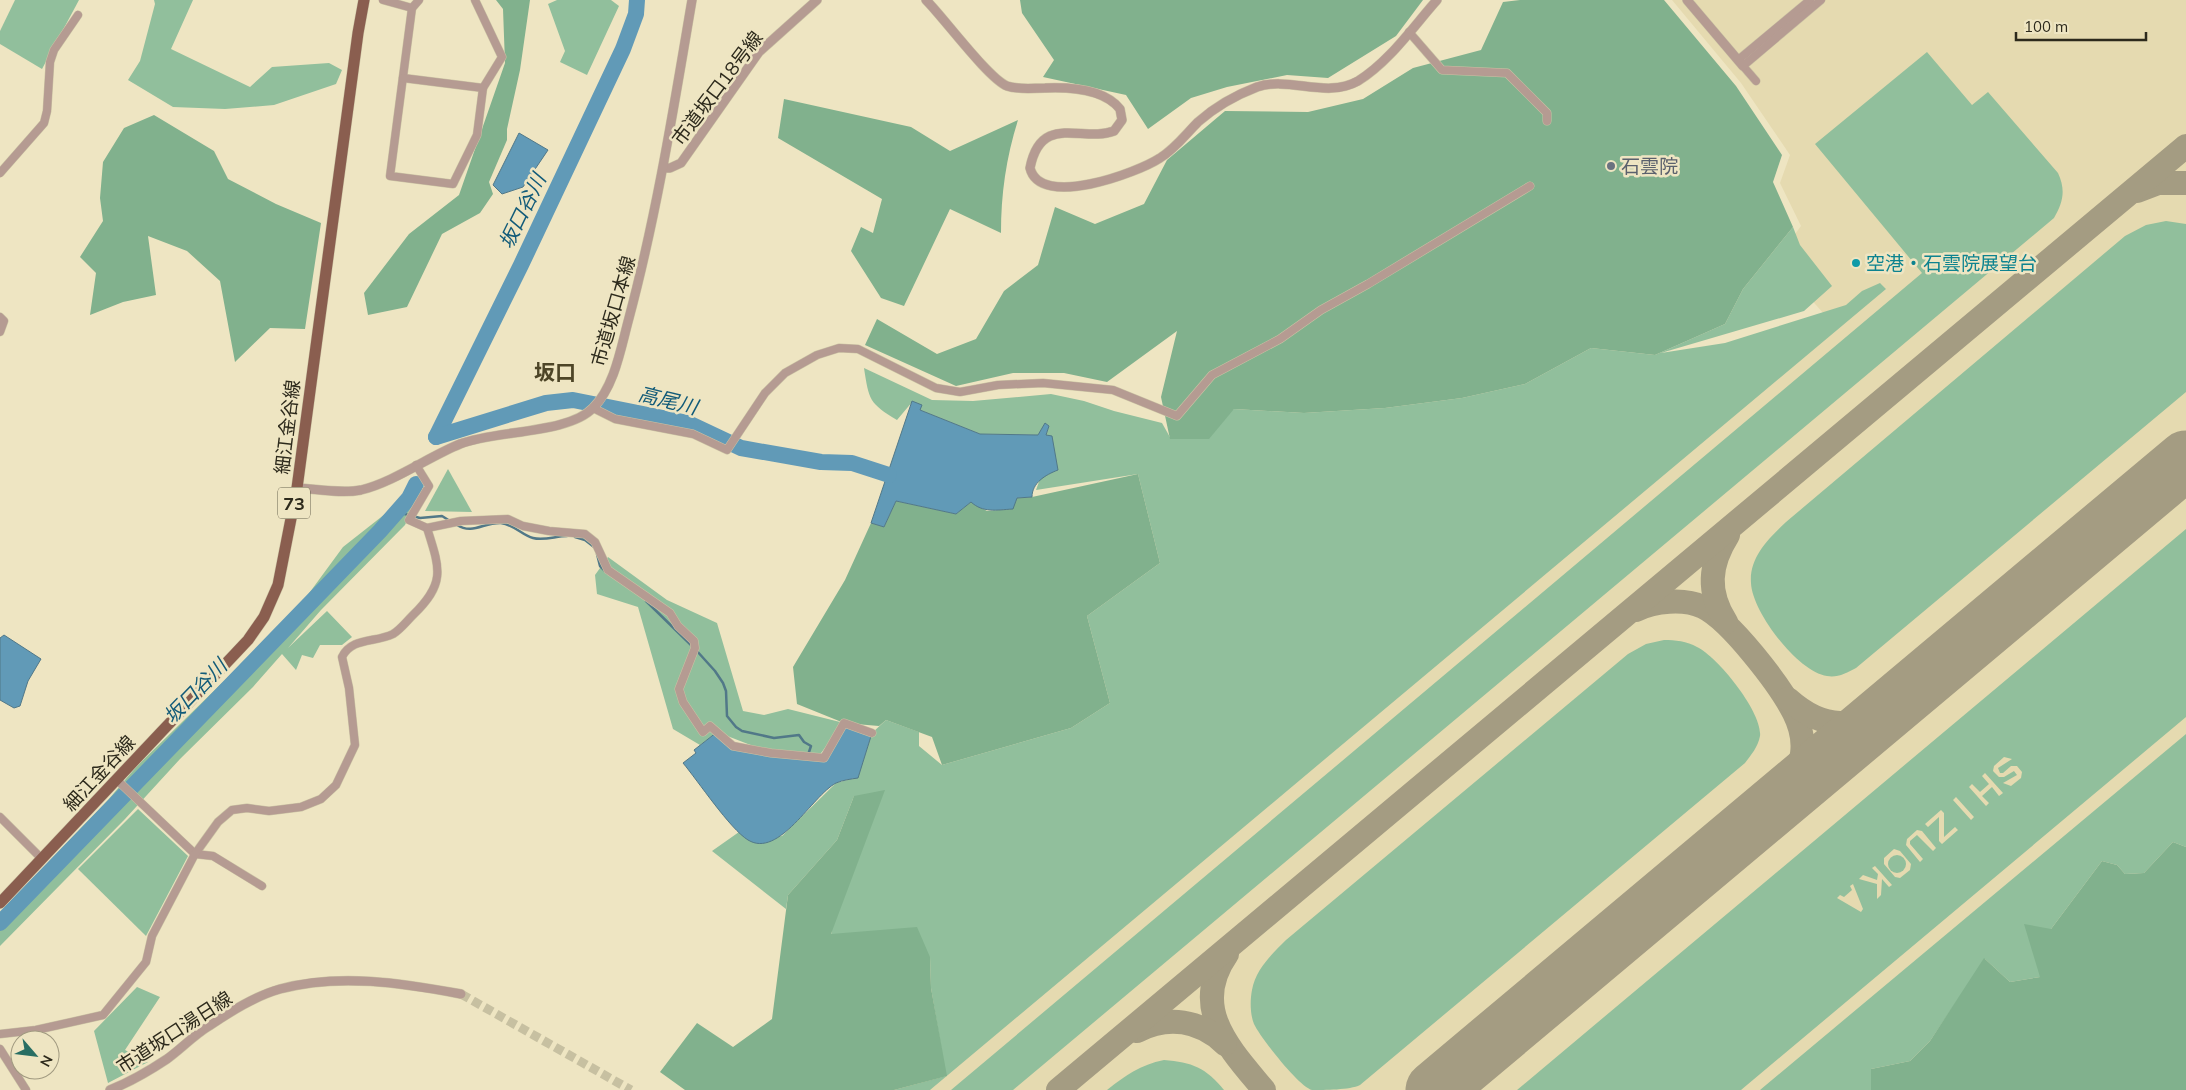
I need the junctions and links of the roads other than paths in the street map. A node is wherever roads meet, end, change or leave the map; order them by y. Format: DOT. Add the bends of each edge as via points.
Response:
graph roads {
  1 [pos="364,0"];
  2 [pos="383,0"];
  3 [pos="419,0"];
  4 [pos="475,0"];
  5 [pos="692,0"];
  6 [pos="817,0"];
  7 [pos="926,0"];
  8 [pos="1437,0"];
  9 [pos="1687,0"];
  10 [pos="1810,0"];
  11 [pos="1821,0"];
  12 [pos="412,8"];
  13 [pos="78,15"];
  14 [pos="1409,32"];
  15 [pos="1740,63"];
  16 [pos="403,78"];
  17 [pos="1756,81"];
  18 [pos="483,88"];
  19 [pos="1547,121"];
  20 [pos="663,168"];
  21 [pos="0,173"];
  22 [pos="1530,186"];
  23 [pos="0,317"];
  24 [pos="0,332"];
  25 [pos="593,408"];
  26 [pos="416,465"];
  27 [pos="297,488"];
  28 [pos="427,528"];
  29 [pos="872,733"];
  30 [pos="119,783"];
  31 [pos="0,817"];
  32 [pos="195,854"];
  33 [pos="42,859"];
  34 [pos="262,886"];
  35 [pos="0,903"];
  36 [pos="461,994"];
  37 [pos="0,1034"];
  38 [pos="0,1049"];
  39 [pos="26,1090"];
  40 [pos="110,1090"];
  1 -- 27 [label="main road, 細江金谷線 / 73"];
  2 -- 12 [label="street"];
  3 -- 12 [label="street"];
  4 -- 18 [label="street" via="502,57"];
  5 -- 20 [label="street, 市道坂口本線"];
  6 -- 20 [label="street, 市道坂口18号線" via="759,52 680,163"];
  7 -- 14 [label="street" via="1006,85 1082,91 1110,99 1120,108 1122,120 1114,131 1098,134 1066,131 1043,142 1032,160 1032,174 1053,188 1083,186 1148,164 1165,154 1222,104 1259,87 1281,84 1326,88 1355,82 1374,69"];
  8 -- 14 [label="street"];
  9 -- 15 [label="street"];
  10 -- 15 [label="street"];
  11 -- 15 [label="street"];
  12 -- 16 [label="street"];
  13 -- 21 [label="street" via="54,50 50,62 48,111 44,123"];
  14 -- 19 [label="street" via="1442,70 1507,73 1547,113"];
  15 -- 17 [label="street"];
  16 -- 18 [label="street"];
  16 -- 18 [label="street" via="390,176 453,184 477,135"];
  20 -- 25 [label="street, 市道坂口本線" via="643,264 609,384"];
  22 -- 25 [label="street" via="1321,310 1280,339 1212,375 1177,416 1104,389 1043,383 998,385 960,392 936,388 858,349 839,348 817,354 785,373 765,393 727,450 693,434 615,419"];
  23 -- 24 [label="street" via="4,320"];
  25 -- 26 [label="street, 市道坂口本線" via="566,424 490,435"];
  26 -- 27 [label="street, 市道坂口本線" via="361,490"];
  26 -- 28 [label="street" via="428,486 409,520"];
  27 -- 30 [label="main road, 細江金谷線 / 73" via="278,585 264,617 248,640"];
  28 -- 29 [label="street" via="457,522 508,519 523,526 584,534 595,542 608,570 670,613 678,626 694,640 695,648 680,688 683,702 703,732 710,726 733,746 824,758 844,723"];
  28 -- 32 [label="street" via="438,568 438,580 429,600 394,634 354,645 342,658 350,688 355,745 336,785 321,799 301,808 269,812 247,808 232,810 218,822"];
  30 -- 32 [label="street"];
  30 -- 33 [label="main road, 細江金谷線 / 73"];
  31 -- 33 [label="street"];
  32 -- 34 [label="street" via="213,856"];
  32 -- 37 [label="street" via="152,936 146,962 103,1015 36,1030"];
  33 -- 35 [label="main road, 細江金谷線 / 73"];
  36 -- 40 [label="street, 市道坂口湯日線" via="384,982 349,981 316,982 279,989 207,1026 167,1058"];
  38 -- 39 [label="street"];
}
